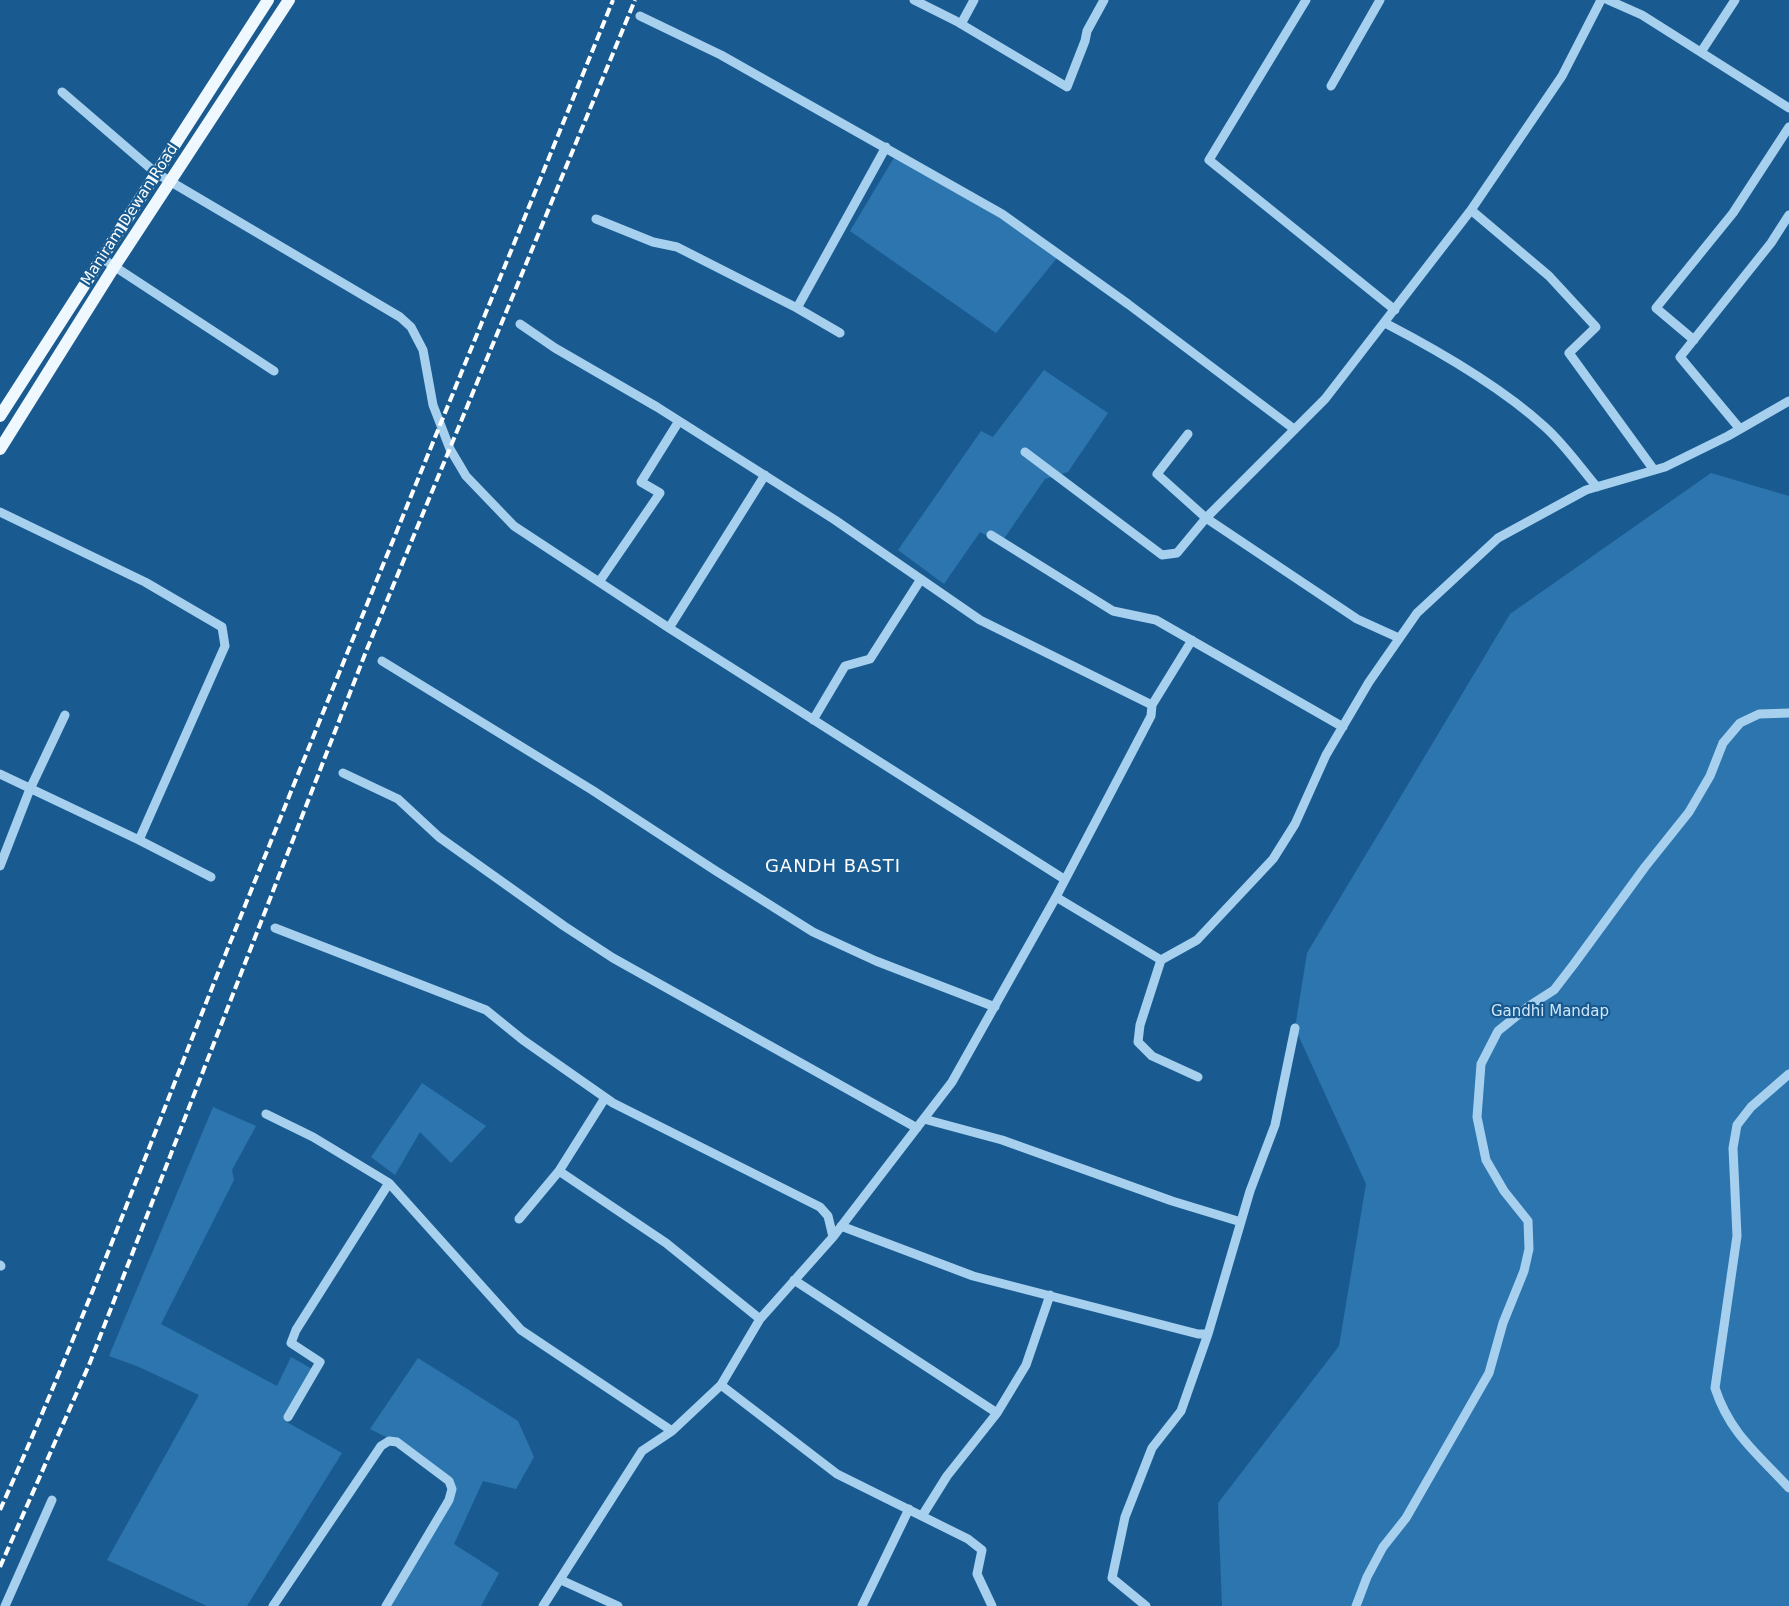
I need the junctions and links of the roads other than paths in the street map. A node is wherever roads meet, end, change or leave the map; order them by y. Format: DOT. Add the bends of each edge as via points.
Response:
graph roads {
  1 [pos="268,0"];
  2 [pos="289,0"];
  3 [pos="914,0"];
  4 [pos="974,0"];
  5 [pos="1104,0"];
  6 [pos="1306,0"];
  7 [pos="1380,0"];
  8 [pos="1601,0"];
  9 [pos="1608,0"];
  10 [pos="1735,0"];
  11 [pos="640,16"];
  12 [pos="961,24"];
  13 [pos="1701,52"];
  14 [pos="1331,86"];
  15 [pos="62,92"];
  16 [pos="1788,106"];
  17 [pos="1789,127"];
  18 [pos="886,147"];
  19 [pos="156,173"];
  20 [pos="171,182"];
  21 [pos="1471,210"];
  22 [pos="1789,216"];
  23 [pos="596,219"];
  24 [pos="100,257"];
  25 [pos="114,267"];
  26 [pos="797,308"];
  27 [pos="1395,310"];
  28 [pos="1385,323"];
  29 [pos="520,324"];
  30 [pos="840,333"];
  31 [pos="1694,340"];
  32 [pos="274,371"];
  33 [pos="1789,401"];
  34 [pos="0,416"];
  35 [pos="679,421"];
  36 [pos="1294,429"];
  37 [pos="1740,429"];
  38 [pos="1188,434"];
  39 [pos="0,449"];
  40 [pos="1025,452"];
  41 [pos="1654,470"];
  42 [pos="765,475"];
  43 [pos="1597,487"];
  44 [pos="0,512"];
  45 [pos="1206,518"];
  46 [pos="991,535"];
  47 [pos="921,579"];
  48 [pos="599,582"];
  49 [pos="669,628"];
  50 [pos="1399,638"];
  51 [pos="1192,640"];
  52 [pos="382,661"];
  53 [pos="1152,705"];
  54 [pos="1789,714"];
  55 [pos="64,715"];
  56 [pos="813,720"];
  57 [pos="1343,727"];
  58 [pos="343,773"];
  59 [pos="0,774"];
  60 [pos="30,789"];
  61 [pos="140,840"];
  62 [pos="0,866"];
  63 [pos="211,877"];
  64 [pos="1064,879"];
  65 [pos="1056,897"];
  66 [pos="275,928"];
  67 [pos="1161,960"];
  68 [pos="995,1008"];
  69 [pos="1295,1028"];
  70 [pos="1789,1074"];
  71 [pos="1198,1078"];
  72 [pos="606,1098"];
  73 [pos="266,1114"];
  74 [pos="924,1119"];
  75 [pos="917,1128"];
  76 [pos="559,1171"];
  77 [pos="389,1182"];
  78 [pos="519,1219"];
  79 [pos="1241,1222"];
  80 [pos="841,1226"];
  81 [pos="833,1237"];
  82 [pos="794,1280"];
  83 [pos="1050,1295"];
  84 [pos="760,1320"];
  85 [pos="1208,1334"];
  86 [pos="721,1385"];
  87 [pos="997,1413"];
  88 [pos="288,1417"];
  89 [pos="672,1431"];
  90 [pos="1789,1488"];
  91 [pos="52,1500"];
  92 [pos="909,1509"];
  93 [pos="922,1516"];
  94 [pos="561,1580"];
  95 [pos="5,1606"];
  96 [pos="273,1606"];
  97 [pos="386,1606"];
  98 [pos="544,1606"];
  99 [pos="618,1606"];
  100 [pos="862,1606"];
  101 [pos="992,1606"];
  102 [pos="1146,1606"];
  103 [pos="1356,1606"];
  1 -- 19 [label="main road, Maniram Dewan Road"];
  2 -- 20 [label="main road, Maniram Dewan Road"];
  3 -- 12 [label="street"];
  4 -- 12 [label="street"];
  5 -- 12 [label="street" via="1087,31 1067,87"];
  6 -- 27 [label="street" via="1209,160"];
  7 -- 14 [label="street"];
  8 -- 21 [label="street" via="1562,76"];
  9 -- 13 [label="street" via="1642,15"];
  10 -- 13 [label="street"];
  11 -- 18 [label="street" via="721,55"];
  13 -- 16 [label="street"];
  15 -- 19 [label="street"];
  17 -- 31 [label="street" via="1733,213 1656,308"];
  18 -- 26 [label="street"];
  18 -- 36 [label="street" via="1002,214"];
  19 -- 20 [label="street"];
  19 -- 24 [label="main road, Maniram Dewan Road"];
  20 -- 25 [label="main road, Maniram Dewan Road"];
  20 -- 48 [label="street" via="411,326 423,350 440,426 466,476 514,526"];
  21 -- 27 [label="street"];
  21 -- 41 [label="street" via="1549,276 1596,327 1569,353"];
  22 -- 31 [label="street" via="1772,243"];
  23 -- 26 [label="street" via="653,242 677,247"];
  24 -- 25 [label="street"];
  24 -- 34 [label="main road, Maniram Dewan Road"];
  25 -- 32 [label="street"];
  25 -- 39 [label="main road, Maniram Dewan Road"];
  26 -- 30 [label="street"];
  27 -- 28 [label="street"];
  28 -- 36 [label="street" via="1325,399"];
  28 -- 43 [label="street" via="1423,343 1500,393 1545,427"];
  29 -- 35 [label="street"];
  31 -- 37 [label="street" via="1680,357"];
  33 -- 37 [label="street"];
  35 -- 42 [label="street"];
  35 -- 48 [label="street" via="641,482 660,493"];
  36 -- 45 [label="street"];
  37 -- 41 [label="street"];
  38 -- 45 [label="street" via="1157,474"];
  40 -- 45 [label="street" via="1162,555 1177,552"];
  41 -- 43 [label="street"];
  42 -- 47 [label="street"];
  42 -- 49 [label="street"];
  43 -- 50 [label="street" via="1498,538 1417,613"];
  44 -- 61 [label="street" via="145,582 222,627 226,646"];
  45 -- 50 [label="street" via="1357,618"];
  46 -- 51 [label="street" via="1113,611 1156,620"];
  47 -- 53 [label="street" via="980,620"];
  47 -- 56 [label="street" via="870,659 845,666"];
  48 -- 49 [label="street"];
  49 -- 56 [label="street"];
  50 -- 57 [label="street"];
  51 -- 53 [label="street"];
  51 -- 57 [label="street"];
  52 -- 68 [label="street" via="592,790 813,932"];
  53 -- 64 [label="street" via="1151,716"];
  54 -- 103 [label="street" via="1759,714 1740,723 1723,743 1710,776 1689,812 1644,866 1569,971 1554,990 1498,1031 1481,1064 1477,1116 1486,1160 1528,1221 1530,1249 1489,1373 1406,1518 1383,1547"];
  55 -- 60 [label="street"];
  56 -- 64 [label="street"];
  57 -- 67 [label="street" via="1326,755 1295,824 1273,860 1197,940"];
  58 -- 75 [label="street" via="398,799 439,837 613,958"];
  59 -- 60 [label="street"];
  60 -- 61 [label="street"];
  60 -- 62 [label="street"];
  61 -- 63 [label="street"];
  64 -- 65 [label="street"];
  65 -- 67 [label="street"];
  65 -- 68 [label="street"];
  66 -- 72 [label="street" via="486,1010"];
  67 -- 71 [label="street" via="1140,1025 1138,1042 1152,1056"];
  68 -- 74 [label="street" via="952,1082"];
  69 -- 79 [label="street" via="1275,1125"];
  70 -- 90 [label="street" via="1751,1107 1736,1125 1733,1148 1736,1236 1715,1388 1722,1410 1746,1444"];
  72 -- 76 [label="street"];
  72 -- 81 [label="street" via="820,1207 828,1216"];
  73 -- 77 [label="street" via="314,1137"];
  74 -- 75 [label="street"];
  74 -- 79 [label="street" via="1002,1140 1172,1201"];
  75 -- 80 [label="street"];
  76 -- 78 [label="street"];
  76 -- 84 [label="street" via="666,1243"];
  77 -- 88 [label="street" via="296,1330 291,1343 320,1362"];
  77 -- 89 [label="street" via="522,1330"];
  79 -- 85 [label="street"];
  80 -- 81 [label="street"];
  80 -- 83 [label="street" via="973,1276"];
  81 -- 82 [label="street"];
  82 -- 84 [label="street"];
  82 -- 87 [label="street"];
  83 -- 85 [label="street"];
  83 -- 87 [label="street" via="1026,1365"];
  84 -- 86 [label="street"];
  85 -- 102 [label="street" via="1181,1411 1152,1448 1123,1526 1112,1578"];
  86 -- 89 [label="street"];
  86 -- 92 [label="street" via="838,1474"];
  87 -- 93 [label="street" via="947,1476"];
  89 -- 94 [label="street" via="642,1451"];
  91 -- 95 [label="street"];
  92 -- 93 [label="street"];
  92 -- 100 [label="street"];
  93 -- 101 [label="street" via="968,1539 982,1550 977,1574"];
  94 -- 98 [label="street"];
  94 -- 99 [label="street"];
  96 -- 97 [label="street" via="381,1446 389,1441 398,1442 420,1458 449,1481 452,1489 449,1500"];
}
